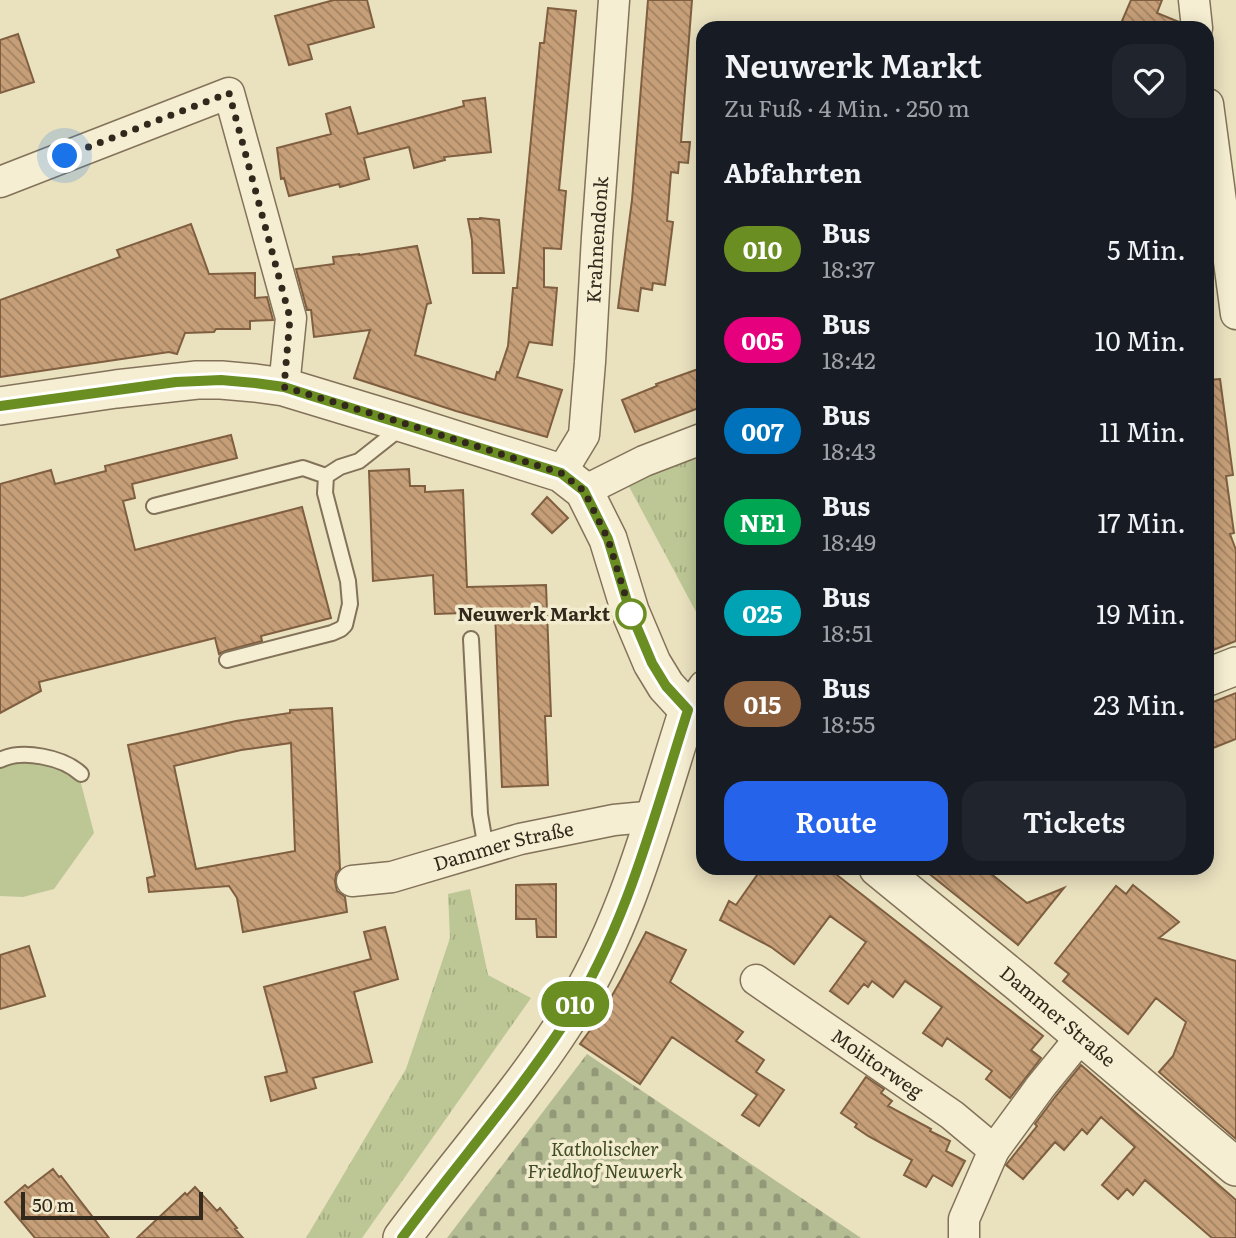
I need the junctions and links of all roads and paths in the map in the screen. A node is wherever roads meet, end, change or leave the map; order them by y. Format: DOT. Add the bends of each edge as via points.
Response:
graph roads {
  1 [pos="614,0"];
  2 [pos="1194,0"];
  3 [pos="1196,21"];
  4 [pos="1214,150"];
  5 [pos="0,182"];
  6 [pos="1221,204"];
  7 [pos="1236,314"];
  8 [pos="284,387"];
  9 [pos="0,406"];
  10 [pos="406,424"];
  11 [pos="696,441"];
  12 [pos="326,476"];
  13 [pos="572,482"];
  14 [pos="154,506"];
  15 [pos="471,639"];
  16 [pos="227,660"];
  17 [pos="1236,666"];
  18 [pos="1214,675"];
  19 [pos="696,705"];
  20 [pos="696,711"];
  21 [pos="0,760"];
  22 [pos="81,774"];
  23 [pos="656,816"];
  24 [pos="486,849"];
  25 [pos="886,875"];
  26 [pos="352,881"];
  27 [pos="756,980"];
  28 [pos="1081,1037"];
  29 [pos="995,1150"];
  30 [pos="1236,1167"];
  31 [pos="402,1238"];
  32 [pos="964,1238"];
  1 -- 13 [label="street, Krahnendonk" via="584,435"];
  2 -- 3 [label="street"];
  4 -- 6 [label="street"];
  5 -- 8 [label="street" via="229,93 290,318"];
  6 -- 7 [label="street"];
  8 -- 9 [label="street" via="197,380"];
  8 -- 10 [label="street"];
  10 -- 12 [label="lane" via="359,461"];
  10 -- 13 [label="street"];
  11 -- 13 [label="street"];
  12 -- 14 [label="lane" via="303,468"];
  12 -- 16 [label="lane" via="325,493 348,581 350,604 345,625 332,633"];
  13 -- 19 [label="street" via="608,539 652,663 666,686"];
  15 -- 24 [label="lane"];
  17 -- 18 [label="street"];
  20 -- 23 [label="street"];
  21 -- 22 [label="lane" via="16,755 49,758"];
  23 -- 24 [label="street, Dammer Straße" via="614,820"];
  23 -- 31 [label="street" via="619,918 566,1020"];
  24 -- 26 [label="street, Dammer Straße" via="392,877"];
  25 -- 28 [label="street, Dammer Straße"];
  27 -- 29 [label="street, Molitorweg" via="952,1115"];
  28 -- 29 [label="street"];
  28 -- 30 [label="street, Dammer Straße"];
  29 -- 32 [label="street" via="964,1219"];
}
